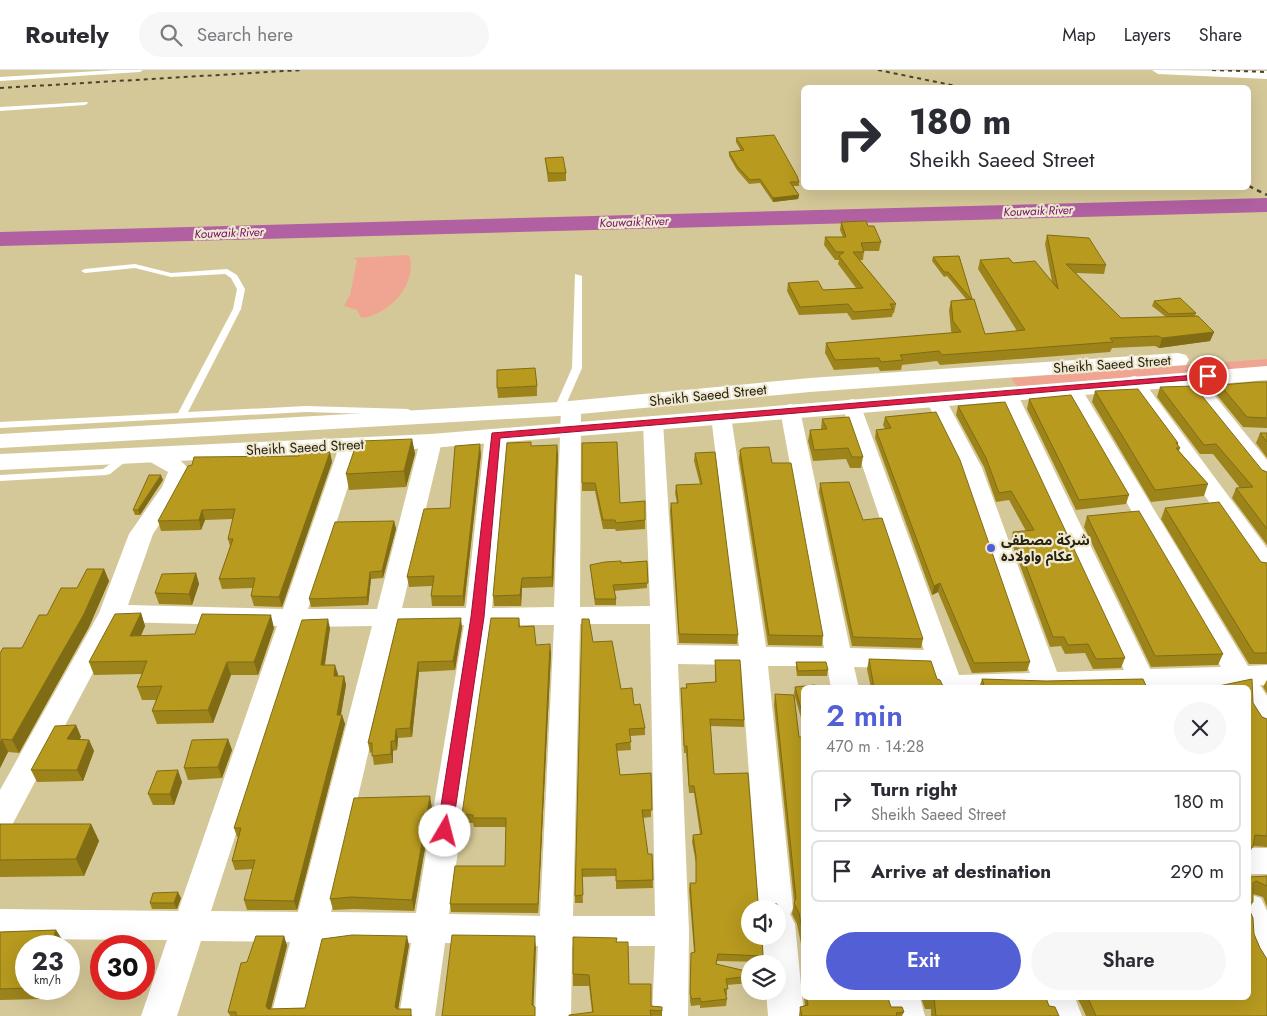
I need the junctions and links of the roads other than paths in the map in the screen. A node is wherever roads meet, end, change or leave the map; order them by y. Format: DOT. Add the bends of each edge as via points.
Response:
graph roads {
  1 [pos="140,70"];
  2 [pos="1158,70"];
  3 [pos="1267,76"];
  4 [pos="0,79"];
  5 [pos="85,102"];
  6 [pos="0,109"];
  7 [pos="85,271"];
  8 [pos="578,276"];
  9 [pos="1267,354"];
  10 [pos="1267,373"];
  11 [pos="1190,378"];
  12 [pos="1134,382"];
  13 [pos="1071,388"];
  14 [pos="1007,393"];
  15 [pos="936,400"];
  16 [pos="852,405"];
  17 [pos="790,410"];
  18 [pos="181,416"];
  19 [pos="567,416"];
  20 [pos="721,416"];
  21 [pos="653,422"];
  22 [pos="0,425"];
  23 [pos="491,425"];
  24 [pos="1236,435"];
  25 [pos="1259,435"];
  26 [pos="0,441"];
  27 [pos="431,441"];
  28 [pos="351,444"];
  29 [pos="137,449"];
  30 [pos="0,462"];
  31 [pos="1267,474"];
  32 [pos="0,478"];
  33 [pos="1267,566"];
  34 [pos="112,613"];
  35 [pos="567,615"];
  36 [pos="663,615"];
  37 [pos="388,617"];
  38 [pos="478,617"];
  39 [pos="293,618"];
  40 [pos="663,654"];
  41 [pos="839,656"];
  42 [pos="754,657"];
  43 [pos="1267,675"];
  44 [pos="947,678"];
  45 [pos="1047,681"];
  46 [pos="1144,683"];
  47 [pos="1245,684"];
  48 [pos="844,685"];
  49 [pos="1251,694"];
  50 [pos="1267,719"];
  51 [pos="0,818"];
  52 [pos="1267,861"];
  53 [pos="1251,862"];
  54 [pos="775,900"];
  55 [pos="1251,912"];
  56 [pos="0,924"];
  57 [pos="190,926"];
  58 [pos="311,927"];
  59 [pos="430,928"];
  60 [pos="672,931"];
  61 [pos="555,932"];
  62 [pos="780,945"];
  63 [pos="1267,947"];
  64 [pos="903,1000"];
  65 [pos="1059,1000"];
  66 [pos="159,1016"];
  67 [pos="289,1016"];
  68 [pos="417,1016"];
  69 [pos="553,1016"];
  70 [pos="670,1016"];
  71 [pos="786,1016"];
  72 [pos="907,1016"];
  73 [pos="1064,1016"];
  1 -- 4 [label="lane"];
  2 -- 3 [label="street"];
  5 -- 6 [label="lane"];
  7 -- 18 [label="lane" via="135,266 171,275 227,271 234,277 241,289 237,308"];
  8 -- 19 [label="lane" via="577,368"];
  9 -- 19 [label="main road, Sheikh Saeed Street" via="810,385"];
  10 -- 11 [label="main road, Sheikh Saeed Street"];
  11 -- 12 [label="main road, Sheikh Saeed Street"];
  11 -- 24 [label="street"];
  12 -- 13 [label="main road, Sheikh Saeed Street"];
  12 -- 33 [label="street" via="1212,504"];
  13 -- 14 [label="main road, Sheikh Saeed Street"];
  13 -- 47 [label="street"];
  14 -- 15 [label="main road, Sheikh Saeed Street"];
  14 -- 46 [label="street" via="1076,519"];
  15 -- 16 [label="main road, Sheikh Saeed Street"];
  15 -- 45 [label="street" via="971,468"];
  16 -- 17 [label="main road, Sheikh Saeed Street"];
  16 -- 44 [label="street"];
  17 -- 20 [label="main road, Sheikh Saeed Street"];
  17 -- 41 [label="street"];
  18 -- 22 [label="lane"];
  18 -- 23 [label="lane" via="306,409"];
  19 -- 21 [label="main road, Sheikh Saeed Street"];
  19 -- 23 [label="main road, Sheikh Saeed Street"];
  19 -- 35 [label="street"];
  20 -- 21 [label="main road, Sheikh Saeed Street"];
  20 -- 42 [label="street"];
  21 -- 36 [label="street"];
  23 -- 27 [label="main road, Sheikh Saeed Street"];
  23 -- 29 [label="main road, Sheikh Saeed Street"];
  23 -- 38 [label="street"];
  24 -- 25 [label="street"];
  24 -- 31 [label="street"];
  26 -- 29 [label="main road, Sheikh Saeed Street"];
  27 -- 28 [label="main road, Sheikh Saeed Street"];
  27 -- 37 [label="street"];
  28 -- 29 [label="main road, Sheikh Saeed Street"];
  28 -- 39 [label="street"];
  29 -- 30 [label="main road, Sheikh Saeed Street"];
  29 -- 32 [label="lane" via="106,472"];
  29 -- 34 [label="street" via="169,462 179,471 173,487 141,534"];
  34 -- 39 [label="street"];
  34 -- 51 [label="street"];
  35 -- 36 [label="street"];
  35 -- 38 [label="street"];
  35 -- 61 [label="street"];
  36 -- 40 [label="street"];
  37 -- 38 [label="street"];
  37 -- 39 [label="street"];
  37 -- 58 [label="street"];
  38 -- 59 [label="street"];
  39 -- 57 [label="street"];
  40 -- 42 [label="street"];
  40 -- 60 [label="street"];
  41 -- 42 [label="street"];
  41 -- 44 [label="street"];
  41 -- 48 [label="street"];
  42 -- 54 [label="street"];
  43 -- 47 [label="street"];
  44 -- 45 [label="street"];
  45 -- 46 [label="street"];
  46 -- 47 [label="street"];
  49 -- 50 [label="street"];
  52 -- 53 [label="street"];
  55 -- 63 [label="street"];
  56 -- 57 [label="street"];
  57 -- 58 [label="street"];
  57 -- 66 [label="street"];
  58 -- 59 [label="street"];
  58 -- 67 [label="street"];
  59 -- 61 [label="street"];
  59 -- 68 [label="street"];
  60 -- 61 [label="street"];
  60 -- 70 [label="street"];
  61 -- 69 [label="street"];
  62 -- 71 [label="street"];
  64 -- 72 [label="street"];
  65 -- 73 [label="street"];
}
